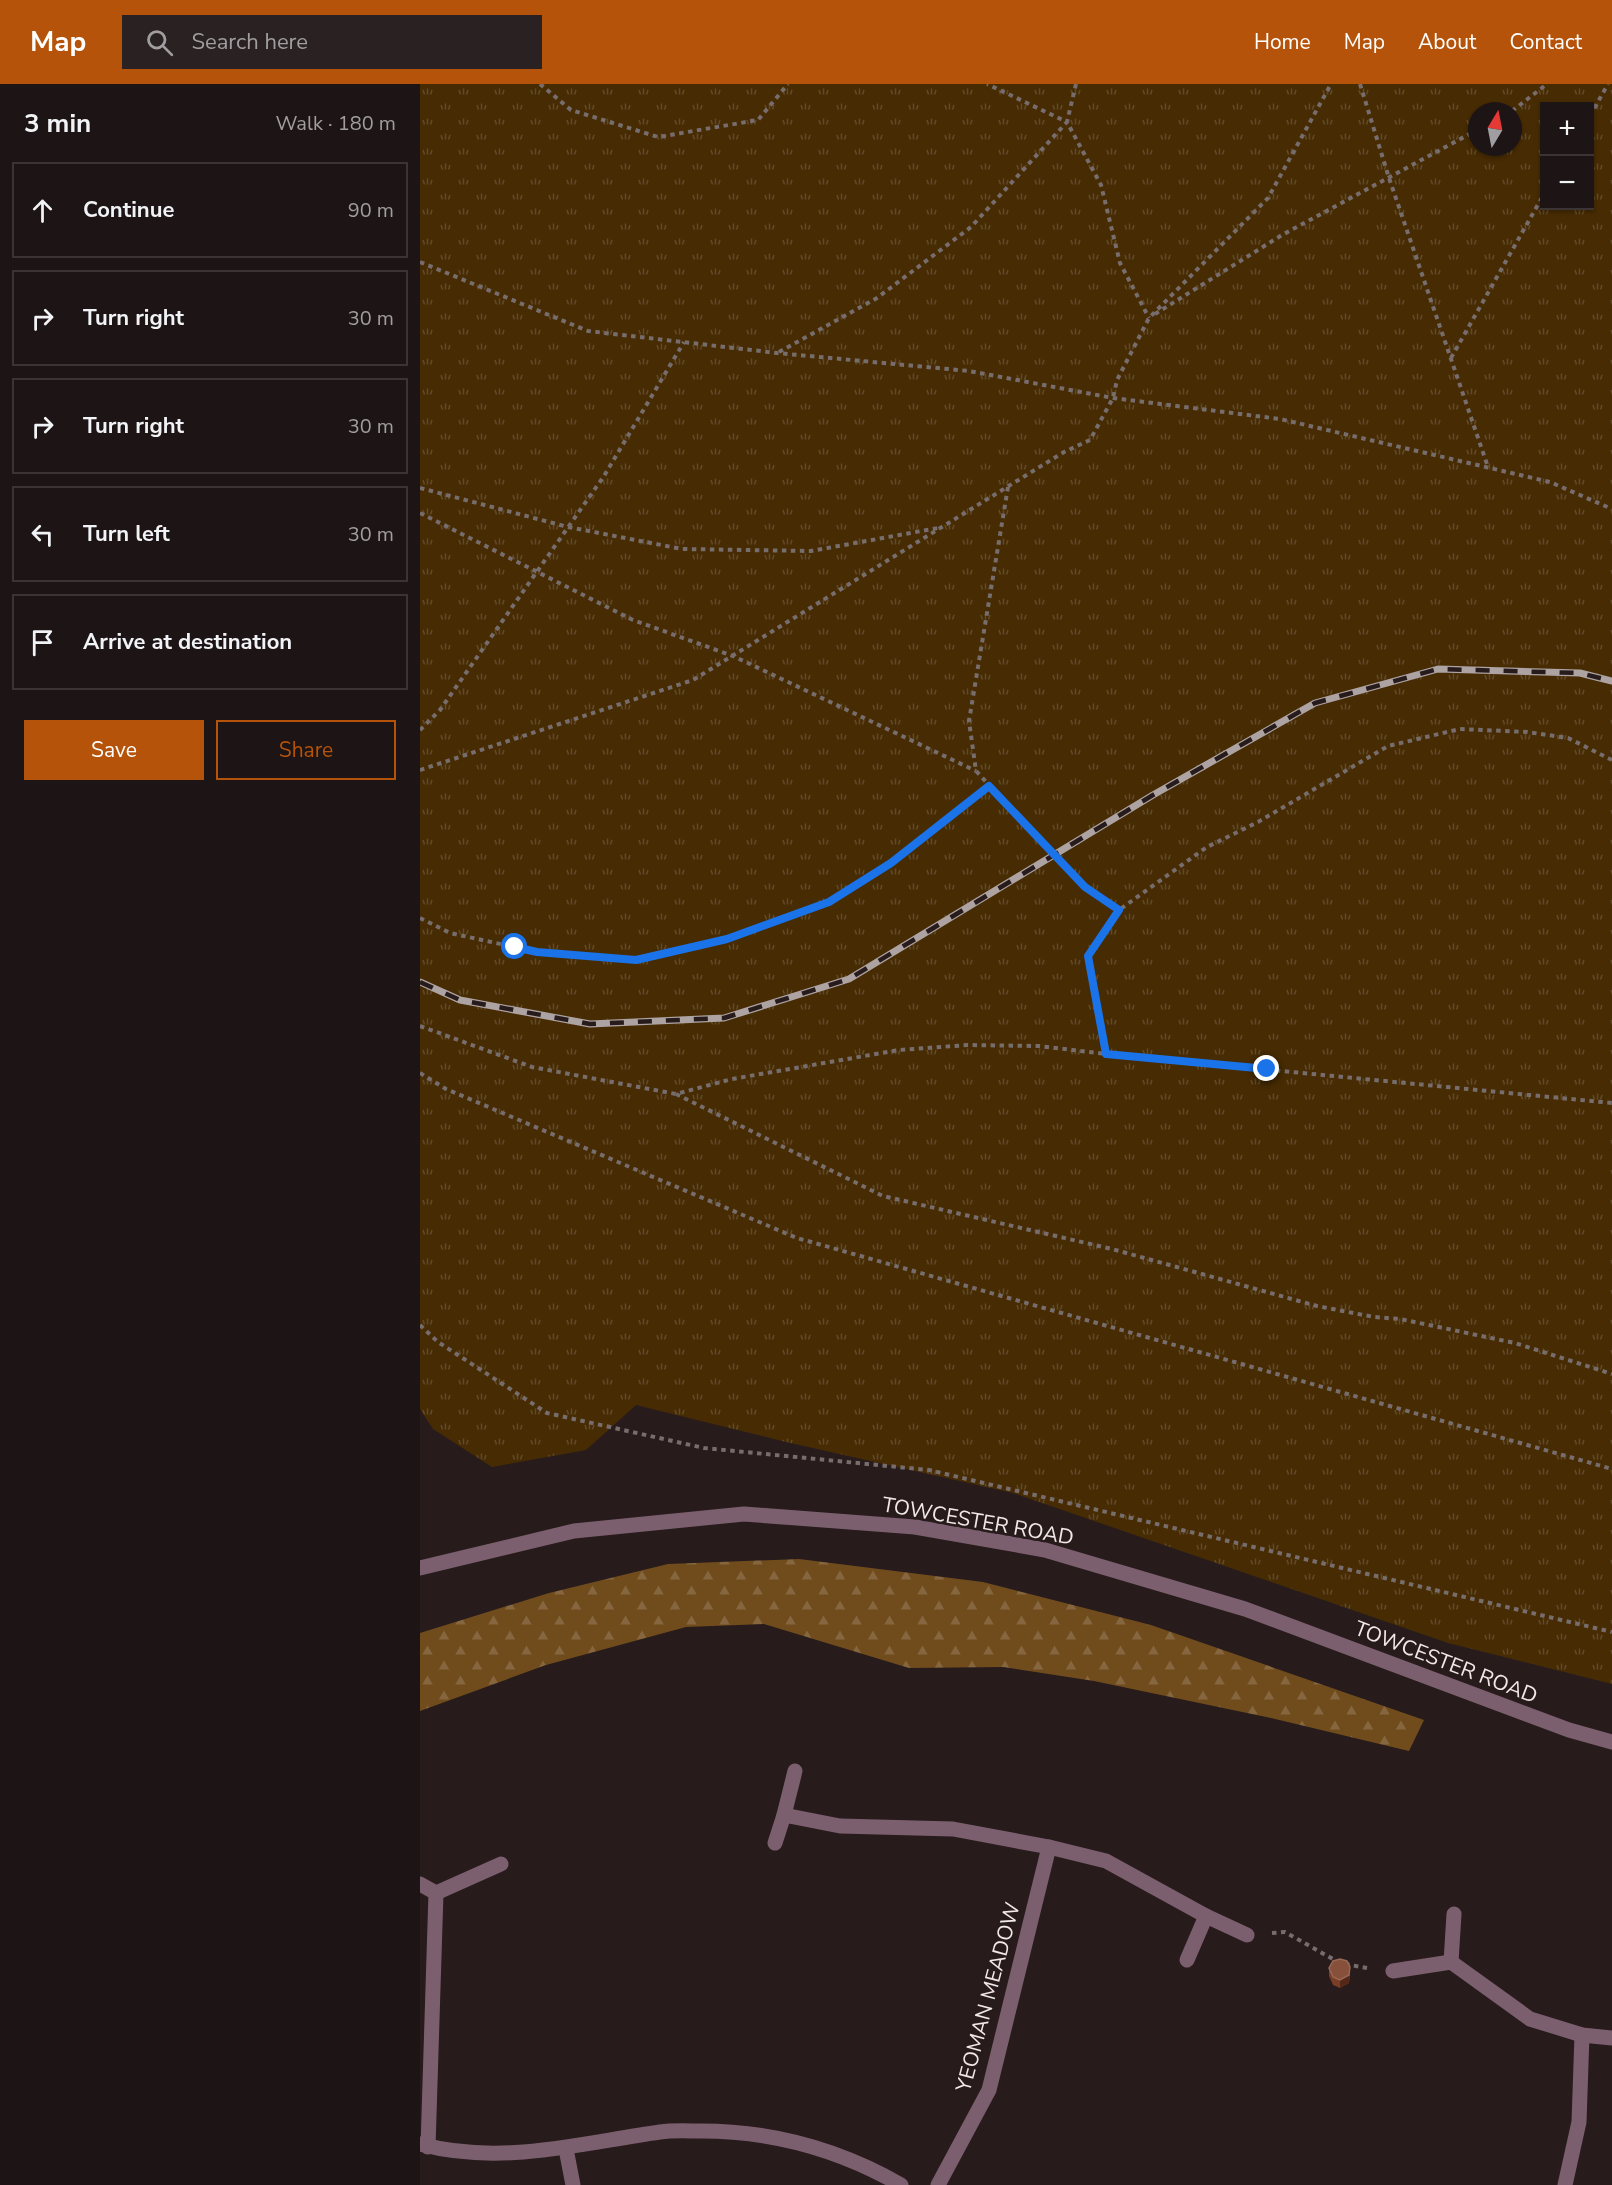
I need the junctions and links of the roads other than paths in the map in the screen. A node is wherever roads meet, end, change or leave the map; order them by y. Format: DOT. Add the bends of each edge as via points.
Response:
graph roads {
  1 [pos="420,1568"];
  2 [pos="1612,1742"];
  3 [pos="795,1771"];
  4 [pos="784,1815"];
  5 [pos="774,1843"];
  6 [pos="1049,1847"];
  7 [pos="501,1864"];
  8 [pos="420,1884"];
  9 [pos="436,1893"];
  10 [pos="1454,1914"];
  11 [pos="1206,1916"];
  12 [pos="1247,1935"];
  13 [pos="1186,1960"];
  14 [pos="1450,1962"];
  15 [pos="1393,1971"];
  16 [pos="1582,2035"];
  17 [pos="1612,2038"];
  18 [pos="424,2146"];
  19 [pos="566,2149"];
  20 [pos="573,2185"];
  21 [pos="902,2185"];
  22 [pos="938,2185"];
  23 [pos="1564,2185"];
  1 -- 2 [label="street, TOWCESTER ROAD" via="574,1531 744,1514 915,1527 1045,1550 1245,1609 1569,1730"];
  3 -- 4 [label="street"];
  4 -- 5 [label="street"];
  4 -- 6 [label="street" via="840,1826 953,1829"];
  6 -- 11 [label="street" via="1106,1861"];
  6 -- 22 [label="street, YEOMAN MEADOW" via="989,2090"];
  7 -- 9 [label="street"];
  8 -- 9 [label="street"];
  9 -- 18 [label="street"];
  10 -- 14 [label="street"];
  11 -- 12 [label="street"];
  11 -- 13 [label="street"];
  14 -- 15 [label="street"];
  14 -- 16 [label="street" via="1530,2019"];
  16 -- 17 [label="street"];
  16 -- 23 [label="street" via="1579,2122"];
  18 -- 19 [label="street" via="497,2155"];
  19 -- 20 [label="street"];
  19 -- 21 [label="street" via="663,2131 735,2131 800,2142 870,2167"];
}
